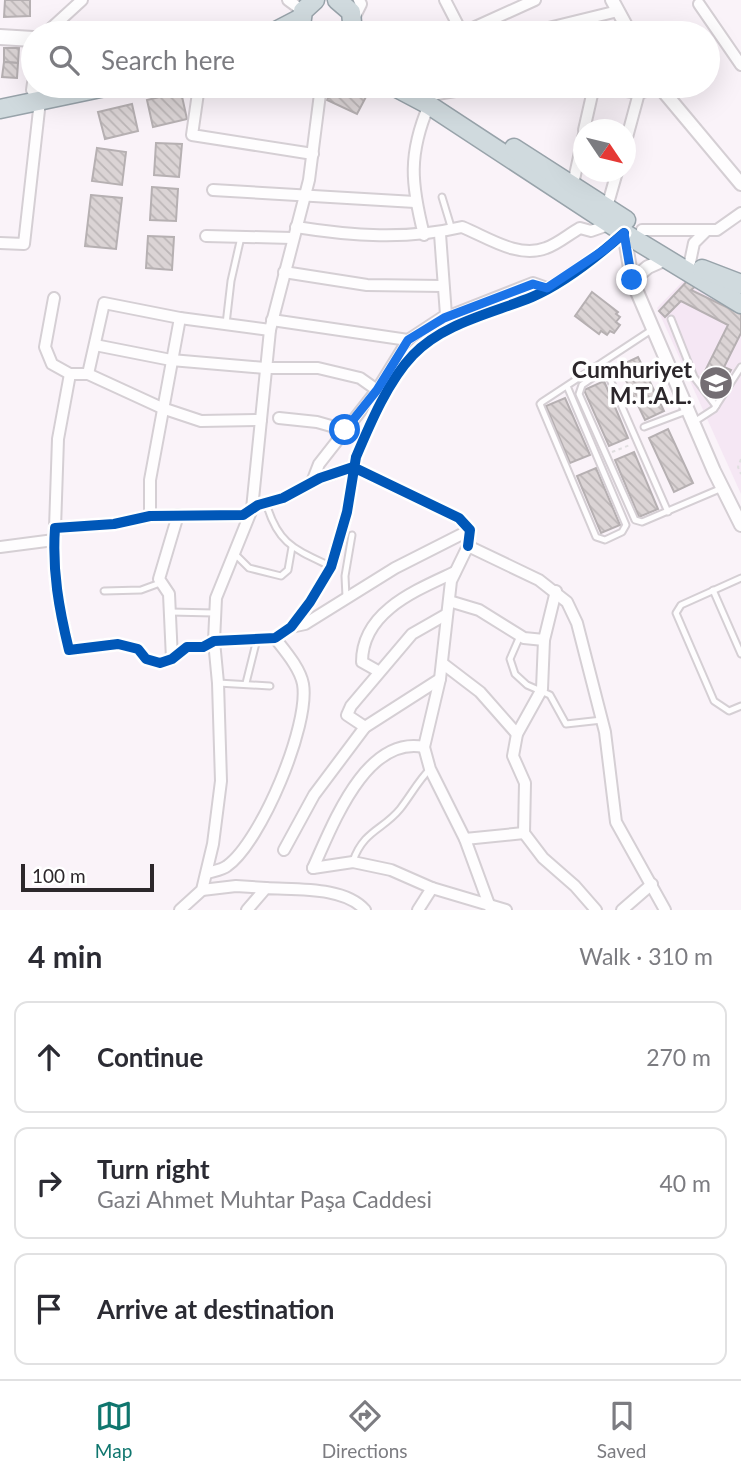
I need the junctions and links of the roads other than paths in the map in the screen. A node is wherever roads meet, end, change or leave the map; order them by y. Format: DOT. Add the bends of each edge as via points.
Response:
graph roads {
  1 [pos="82,0"];
  2 [pos="337,0"];
  3 [pos="445,0"];
  4 [pos="533,0"];
  5 [pos="701,1"];
  6 [pos="615,6"];
  7 [pos="358,16"];
  8 [pos="60,21"];
  9 [pos="456,21"];
  10 [pos="488,21"];
  11 [pos="582,21"];
  12 [pos="714,21"];
  13 [pos="720,31"];
  14 [pos="0,37"];
  15 [pos="21,38"];
  16 [pos="741,65"];
  17 [pos="21,93"];
  18 [pos="0,96"];
  19 [pos="21,98"];
  20 [pos="34,98"];
  21 [pos="197,98"];
  22 [pos="320,98"];
  23 [pos="425,98"];
  24 [pos="431,98"];
  25 [pos="431,98"];
  26 [pos="592,98"];
  27 [pos="638,98"];
  28 [pos="668,98"];
  29 [pos="0,108"];
  30 [pos="587,119"];
  31 [pos="631,119"];
  32 [pos="313,154"];
  33 [pos="618,182"];
  34 [pos="573,184"];
  35 [pos="741,184"];
  36 [pos="213,190"];
  37 [pos="442,197"];
  38 [pos="305,198"];
  39 [pos="415,202"];
  40 [pos="741,213"];
  41 [pos="621,224"];
  42 [pos="452,230"];
  43 [pos="706,231"];
  44 [pos="294,233"];
  45 [pos="440,234"];
  46 [pos="424,235"];
  47 [pos="206,236"];
  48 [pos="241,237"];
  49 [pos="0,243"];
  50 [pos="666,259"];
  51 [pos="690,262"];
  52 [pos="284,272"];
  53 [pos="632,280"];
  54 [pos="741,284"];
  55 [pos="442,286"];
  56 [pos="547,288"];
  57 [pos="54,298"];
  58 [pos="741,304"];
  59 [pos="180,318"];
  60 [pos="444,318"];
  61 [pos="671,319"];
  62 [pos="226,325"];
  63 [pos="271,325"];
  64 [pos="653,329"];
  65 [pos="408,340"];
  66 [pos="95,345"];
  67 [pos="171,360"];
  68 [pos="602,362"];
  69 [pos="741,367"];
  70 [pos="265,368"];
  71 [pos="605,369"];
  72 [pos="70,374"];
  73 [pos="88,374"];
  74 [pos="567,386"];
  75 [pos="377,390"];
  76 [pos="716,406"];
  77 [pos="162,408"];
  78 [pos="691,417"];
  79 [pos="279,418"];
  80 [pos="261,420"];
  81 [pos="644,428"];
  82 [pos="345,430"];
  83 [pos="353,467"];
  84 [pos="312,482"];
  85 [pos="723,488"];
  86 [pos="266,503"];
  87 [pos="252,509"];
  88 [pos="668,512"];
  89 [pos="178,515"];
  90 [pos="150,516"];
  91 [pos="741,525"];
  92 [pos="470,530"];
  93 [pos="54,534"];
  94 [pos="352,534"];
  95 [pos="468,546"];
  96 [pos="292,547"];
  97 [pos="0,548"];
  98 [pos="232,552"];
  99 [pos="331,567"];
  100 [pos="456,572"];
  101 [pos="741,578"];
  102 [pos="160,583"];
  103 [pos="713,590"];
  104 [pos="556,591"];
  105 [pos="104,592"];
  106 [pos="346,598"];
  107 [pos="449,601"];
  108 [pos="170,612"];
  109 [pos="214,613"];
  110 [pos="447,614"];
  111 [pos="291,627"];
  112 [pos="520,636"];
  113 [pos="275,638"];
  114 [pos="257,639"];
  115 [pos="544,640"];
  116 [pos="214,641"];
  117 [pos="741,654"];
  118 [pos="172,659"];
  119 [pos="442,663"];
  120 [pos="378,671"];
  121 [pos="440,680"];
  122 [pos="218,683"];
  123 [pos="246,683"];
  124 [pos="270,686"];
  125 [pos="542,689"];
  126 [pos="741,706"];
  127 [pos="602,720"];
  128 [pos="365,727"];
  129 [pos="517,734"];
  130 [pos="424,747"];
  131 [pos="430,769"];
  132 [pos="524,833"];
  133 [pos="466,839"];
  134 [pos="284,850"];
  135 [pos="353,862"];
  136 [pos="207,873"];
  137 [pos="652,884"];
  138 [pos="266,888"];
  139 [pos="432,888"];
  140 [pos="202,890"];
  141 [pos="347,899"];
  142 [pos="489,907"];
  143 [pos="180,910"];
  144 [pos="247,910"];
  145 [pos="339,910"];
  146 [pos="365,910"];
  147 [pos="418,910"];
  148 [pos="506,910"];
  149 [pos="596,910"];
  150 [pos="622,910"];
  151 [pos="665,910"];
  1 -- 8 [label="street"];
  2 -- 7 [label="highway"];
  3 -- 9 [label="street"];
  4 -- 10 [label="street"];
  5 -- 12 [label="street"];
  6 -- 11 [label="street"];
  13 -- 16 [label="street"];
  14 -- 15 [label="main road"];
  17 -- 18 [label="highway"];
  19 -- 29 [label="highway"];
  20 -- 49 [label="street" via="24,244"];
  21 -- 32 [label="street" via="192,135"];
  22 -- 32 [label="street"];
  23 -- 39 [label="street" via="415,138"];
  24 -- 34 [label="highway"];
  25 -- 41 [label="highway"];
  26 -- 30 [label="street"];
  27 -- 31 [label="street"];
  28 -- 35 [label="street"];
  32 -- 38 [label="street"];
  33 -- 41 [label="street"];
  34 -- 41 [label="highway"];
  36 -- 38 [label="street"];
  37 -- 42 [label="lane"];
  38 -- 39 [label="street"];
  38 -- 44 [label="street"];
  39 -- 46 [label="street"];
  40 -- 43 [label="street" via="728,224"];
  41 -- 42 [label="street" via="591,231 580,228 544,249 508,249 462,227"];
  41 -- 43 [label="street"];
  41 -- 50 [label="highway"];
  41 -- 51 [label="highway"];
  41 -- 53 [label="street"];
  41 -- 56 [label="street" via="604,250"];
  42 -- 45 [label="street"];
  43 -- 51 [label="street" via="694,243"];
  44 -- 46 [label="street"];
  44 -- 48 [label="street"];
  44 -- 52 [label="street"];
  45 -- 46 [label="street"];
  45 -- 55 [label="street"];
  47 -- 48 [label="street"];
  48 -- 62 [label="lane"];
  50 -- 53 [label="street"];
  50 -- 58 [label="highway"];
  51 -- 54 [label="highway"];
  52 -- 55 [label="street" via="367,285"];
  52 -- 63 [label="street"];
  53 -- 64 [label="street"];
  55 -- 60 [label="street"];
  56 -- 60 [label="street" via="533,284"];
  56 -- 83 [label="street" via="437,336 414,354 366,434"];
  57 -- 72 [label="street" via="45,353 52,364"];
  59 -- 62 [label="street"];
  59 -- 66 [label="street" via="104,303"];
  59 -- 67 [label="street"];
  60 -- 65 [label="street"];
  61 -- 76 [label="lane" via="694,377"];
  62 -- 63 [label="street"];
  63 -- 65 [label="street"];
  63 -- 70 [label="street"];
  64 -- 68 [label="lane"];
  64 -- 78 [label="street"];
  65 -- 75 [label="street"];
  66 -- 67 [label="street"];
  66 -- 73 [label="street"];
  67 -- 70 [label="street"];
  67 -- 77 [label="street"];
  68 -- 71 [label="lane"];
  68 -- 74 [label="lane"];
  69 -- 76 [label="lane"];
  70 -- 75 [label="street" via="340,372"];
  70 -- 80 [label="street"];
  71 -- 88 [label="lane"];
  71 -- 88 [label="lane" via="582,385 579,394 635,520 642,522"];
  72 -- 73 [label="street"];
  72 -- 93 [label="street" via="58,439"];
  73 -- 77 [label="street"];
  74 -- 74 [label="lane" via="540,408 596,537 604,540 622,532 626,525"];
  75 -- 82 [label="street"];
  76 -- 78 [label="lane"];
  77 -- 80 [label="street" via="201,421"];
  77 -- 90 [label="street" via="150,480"];
  78 -- 81 [label="lane"];
  78 -- 85 [label="street"];
  79 -- 82 [label="street"];
  80 -- 87 [label="street"];
  82 -- 84 [label="street" via="319,464"];
  83 -- 84 [label="street"];
  83 -- 92 [label="street" via="437,505"];
  83 -- 99 [label="street" via="347,512"];
  84 -- 86 [label="street"];
  85 -- 88 [label="lane"];
  85 -- 91 [label="street"];
  86 -- 87 [label="street"];
  86 -- 96 [label="lane" via="279,536"];
  87 -- 89 [label="street" via="243,515"];
  87 -- 98 [label="street"];
  89 -- 90 [label="street"];
  89 -- 102 [label="street"];
  90 -- 93 [label="street"];
  92 -- 95 [label="street"];
  92 -- 106 [label="street"];
  93 -- 97 [label="street"];
  93 -- 118 [label="street" via="52,561 69,650 118,644 138,649 146,659 160,663"];
  94 -- 106 [label="lane"];
  95 -- 100 [label="street"];
  95 -- 104 [label="street"];
  96 -- 98 [label="lane" via="288,570 281,576 249,569"];
  96 -- 99 [label="lane"];
  98 -- 109 [label="street"];
  99 -- 111 [label="street"];
  100 -- 107 [label="street"];
  100 -- 120 [label="street" via="386,610 373,627 362,662"];
  101 -- 103 [label="lane"];
  102 -- 105 [label="lane" via="141,590"];
  102 -- 108 [label="street" via="169,594"];
  103 -- 117 [label="lane"];
  103 -- 126 [label="lane" via="681,605 676,617 714,701 729,711"];
  104 -- 115 [label="street"];
  104 -- 127 [label="street" via="577,623"];
  106 -- 111 [label="street" via="305,624"];
  107 -- 110 [label="street"];
  107 -- 112 [label="street" via="479,611"];
  108 -- 109 [label="lane"];
  108 -- 118 [label="street"];
  109 -- 116 [label="street"];
  110 -- 119 [label="street"];
  110 -- 120 [label="street" via="412,634"];
  111 -- 113 [label="street"];
  112 -- 115 [label="street"];
  112 -- 125 [label="lane" via="511,665 524,683"];
  113 -- 114 [label="street"];
  113 -- 136 [label="street" via="303,683 297,741 248,843 227,867"];
  114 -- 116 [label="street"];
  114 -- 123 [label="lane"];
  115 -- 125 [label="street"];
  116 -- 118 [label="street" via="187,647"];
  116 -- 122 [label="street"];
  119 -- 121 [label="street"];
  119 -- 129 [label="street" via="480,692"];
  120 -- 128 [label="street" via="347,715"];
  121 -- 128 [label="street"];
  121 -- 130 [label="street"];
  122 -- 123 [label="lane"];
  122 -- 136 [label="street" via="221,781"];
  123 -- 124 [label="lane"];
  125 -- 127 [label="lane" via="553,698 566,724"];
  125 -- 129 [label="street"];
  127 -- 137 [label="street" via="616,822"];
  128 -- 134 [label="street" via="314,795"];
  129 -- 132 [label="street" via="513,749 525,783"];
  130 -- 131 [label="street"];
  130 -- 135 [label="street" via="399,748 358,778 313,868"];
  131 -- 133 [label="street"];
  131 -- 135 [label="lane" via="399,810 358,846"];
  132 -- 133 [label="street"];
  132 -- 149 [label="street"];
  133 -- 142 [label="street"];
  135 -- 139 [label="street" via="391,870"];
  136 -- 140 [label="street"];
  137 -- 150 [label="street"];
  137 -- 151 [label="street"];
  138 -- 140 [label="street"];
  138 -- 141 [label="street" via="326,892"];
  138 -- 144 [label="street"];
  139 -- 142 [label="street"];
  139 -- 147 [label="street"];
  140 -- 143 [label="street"];
  141 -- 145 [label="street"];
  141 -- 146 [label="street"];
  142 -- 148 [label="street"];
}
